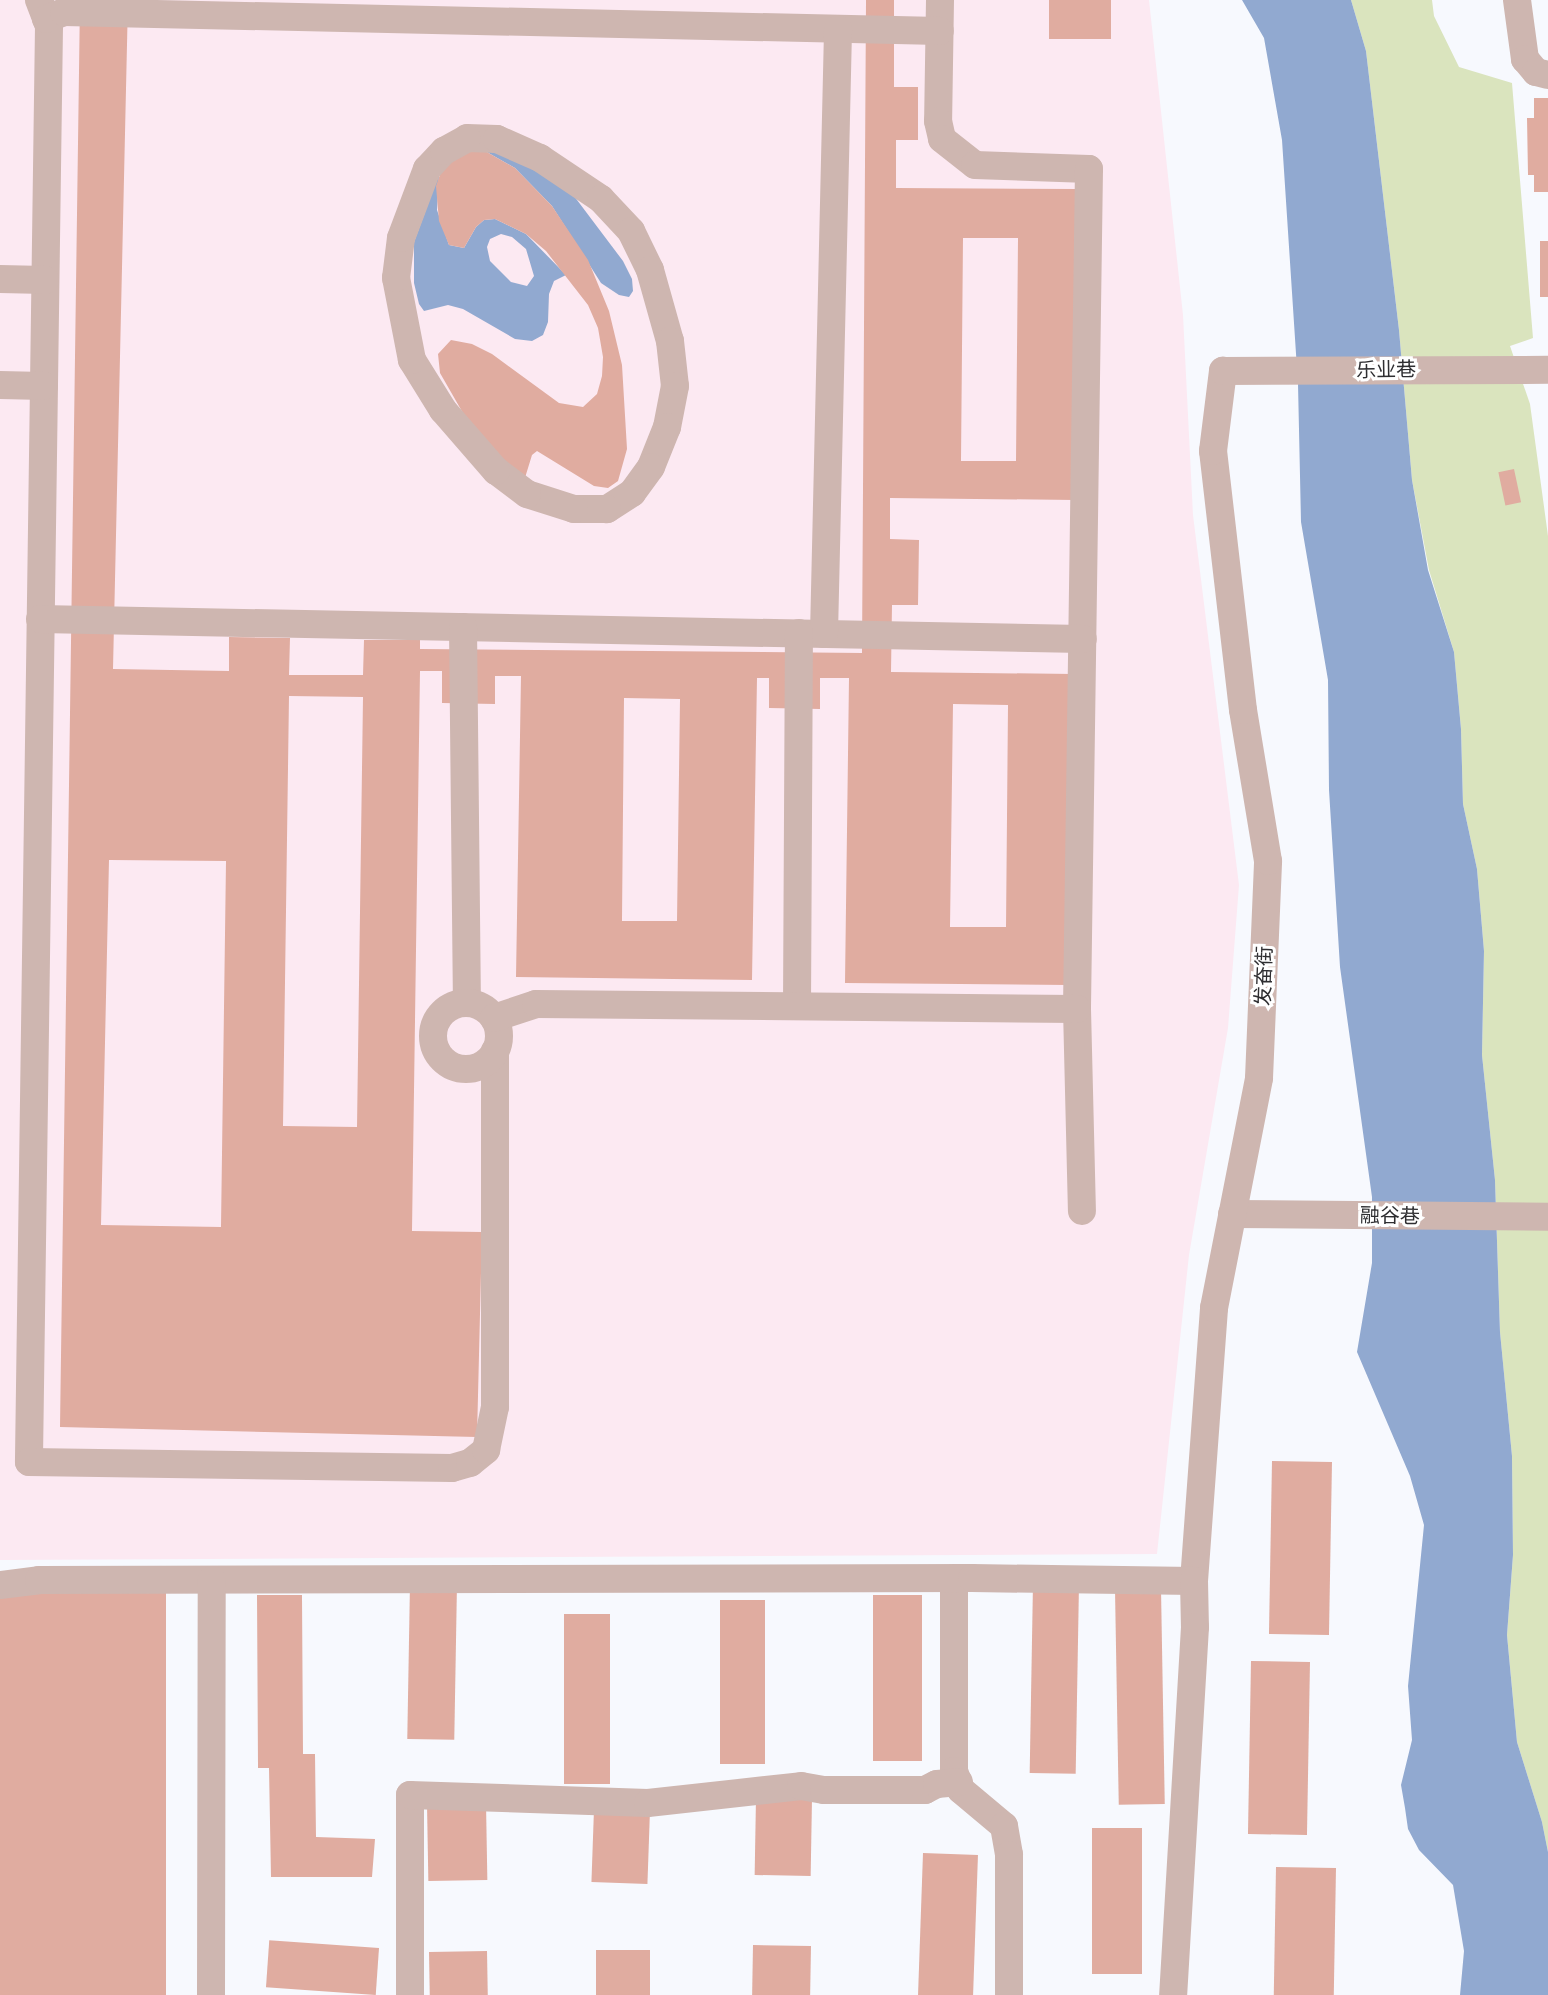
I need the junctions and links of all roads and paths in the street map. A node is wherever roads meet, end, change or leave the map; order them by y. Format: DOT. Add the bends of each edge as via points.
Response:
graph roads {
  1 [pos="940,0"];
  2 [pos="1517,0"];
  3 [pos="43,9"];
  4 [pos="328,9"];
  5 [pos="664,13"];
  6 [pos="838,29"];
  7 [pos="940,31"];
  8 [pos="1548,75"];
  9 [pos="650,270"];
  10 [pos="0,279"];
  11 [pos="45,280"];
  12 [pos="1548,370"];
  13 [pos="1223,371"];
  14 [pos="0,385"];
  15 [pos="44,386"];
  16 [pos="40,619"];
  17 [pos="463,627"];
  18 [pos="812,633"];
  19 [pos="1083,639"];
  20 [pos="467,1002"];
  21 [pos="797,1006"];
  22 [pos="1077,1009"];
  23 [pos="494,1018"];
  24 [pos="495,1051"];
  25 [pos="1082,1211"];
  26 [pos="1232,1214"];
  27 [pos="1548,1217"];
  28 [pos="954,1578"];
  29 [pos="212,1580"];
  30 [pos="1194,1581"];
  31 [pos="0,1585"];
  32 [pos="959,1782"];
  33 [pos="211,1995"];
  34 [pos="410,1995"];
  35 [pos="1009,1995"];
  36 [pos="1173,1995"];
  1 -- 7 [label="street"];
  2 -- 8 [label="street" via="1525,59 1536,72"];
  3 -- 4 [label="street"];
  3 -- 11 [label="street" via="49,26"];
  4 -- 5 [label="street"];
  5 -- 6 [label="street"];
  6 -- 7 [label="street"];
  6 -- 18 [label="street"];
  7 -- 19 [label="street" via="938,121 942,139 955,152 975,165 1089,169"];
  9 -- 9 [label="street" via="670,341 675,386 651,467 632,493 607,509 574,509 527,494 496,471 443,410 412,360 396,278 401,238 427,169 467,138 497,139 540,158 601,199 631,231"];
  10 -- 11 [label="street"];
  11 -- 15 [label="street"];
  12 -- 13 [label="street, 乐业巷"];
  13 -- 26 [label="street, 发奋街" via="1213,451 1243,710 1268,861 1259,1078"];
  14 -- 15 [label="street"];
  15 -- 16 [label="street"];
  16 -- 17 [label="street"];
  16 -- 24 [label="street" via="29,1462 452,1468 470,1463 486,1450 495,1407"];
  17 -- 18 [label="street"];
  17 -- 20 [label="street"];
  18 -- 19 [label="street"];
  18 -- 21 [label="street"];
  19 -- 22 [label="street"];
  20 -- 23 [label="street"];
  20 -- 24 [label="street" via="440,1016 433,1035 439,1055 468,1069"];
  21 -- 22 [label="street"];
  21 -- 23 [label="street" via="536,1004"];
  22 -- 25 [label="street"];
  23 -- 24 [label="street"];
  26 -- 27 [label="street, 融谷巷"];
  26 -- 30 [label="street, 发奋街" via="1214,1308"];
  28 -- 29 [label="street"];
  28 -- 30 [label="street"];
  28 -- 32 [label="street" via="954,1771"];
  29 -- 31 [label="street" via="39,1580"];
  29 -- 33 [label="street"];
  30 -- 36 [label="street, 发奋街"];
  32 -- 34 [label="street" via="925,1790 801,1786 648,1803 410,1795"];
  32 -- 35 [label="street" via="972,1801 1004,1826 1009,1855"];
}
